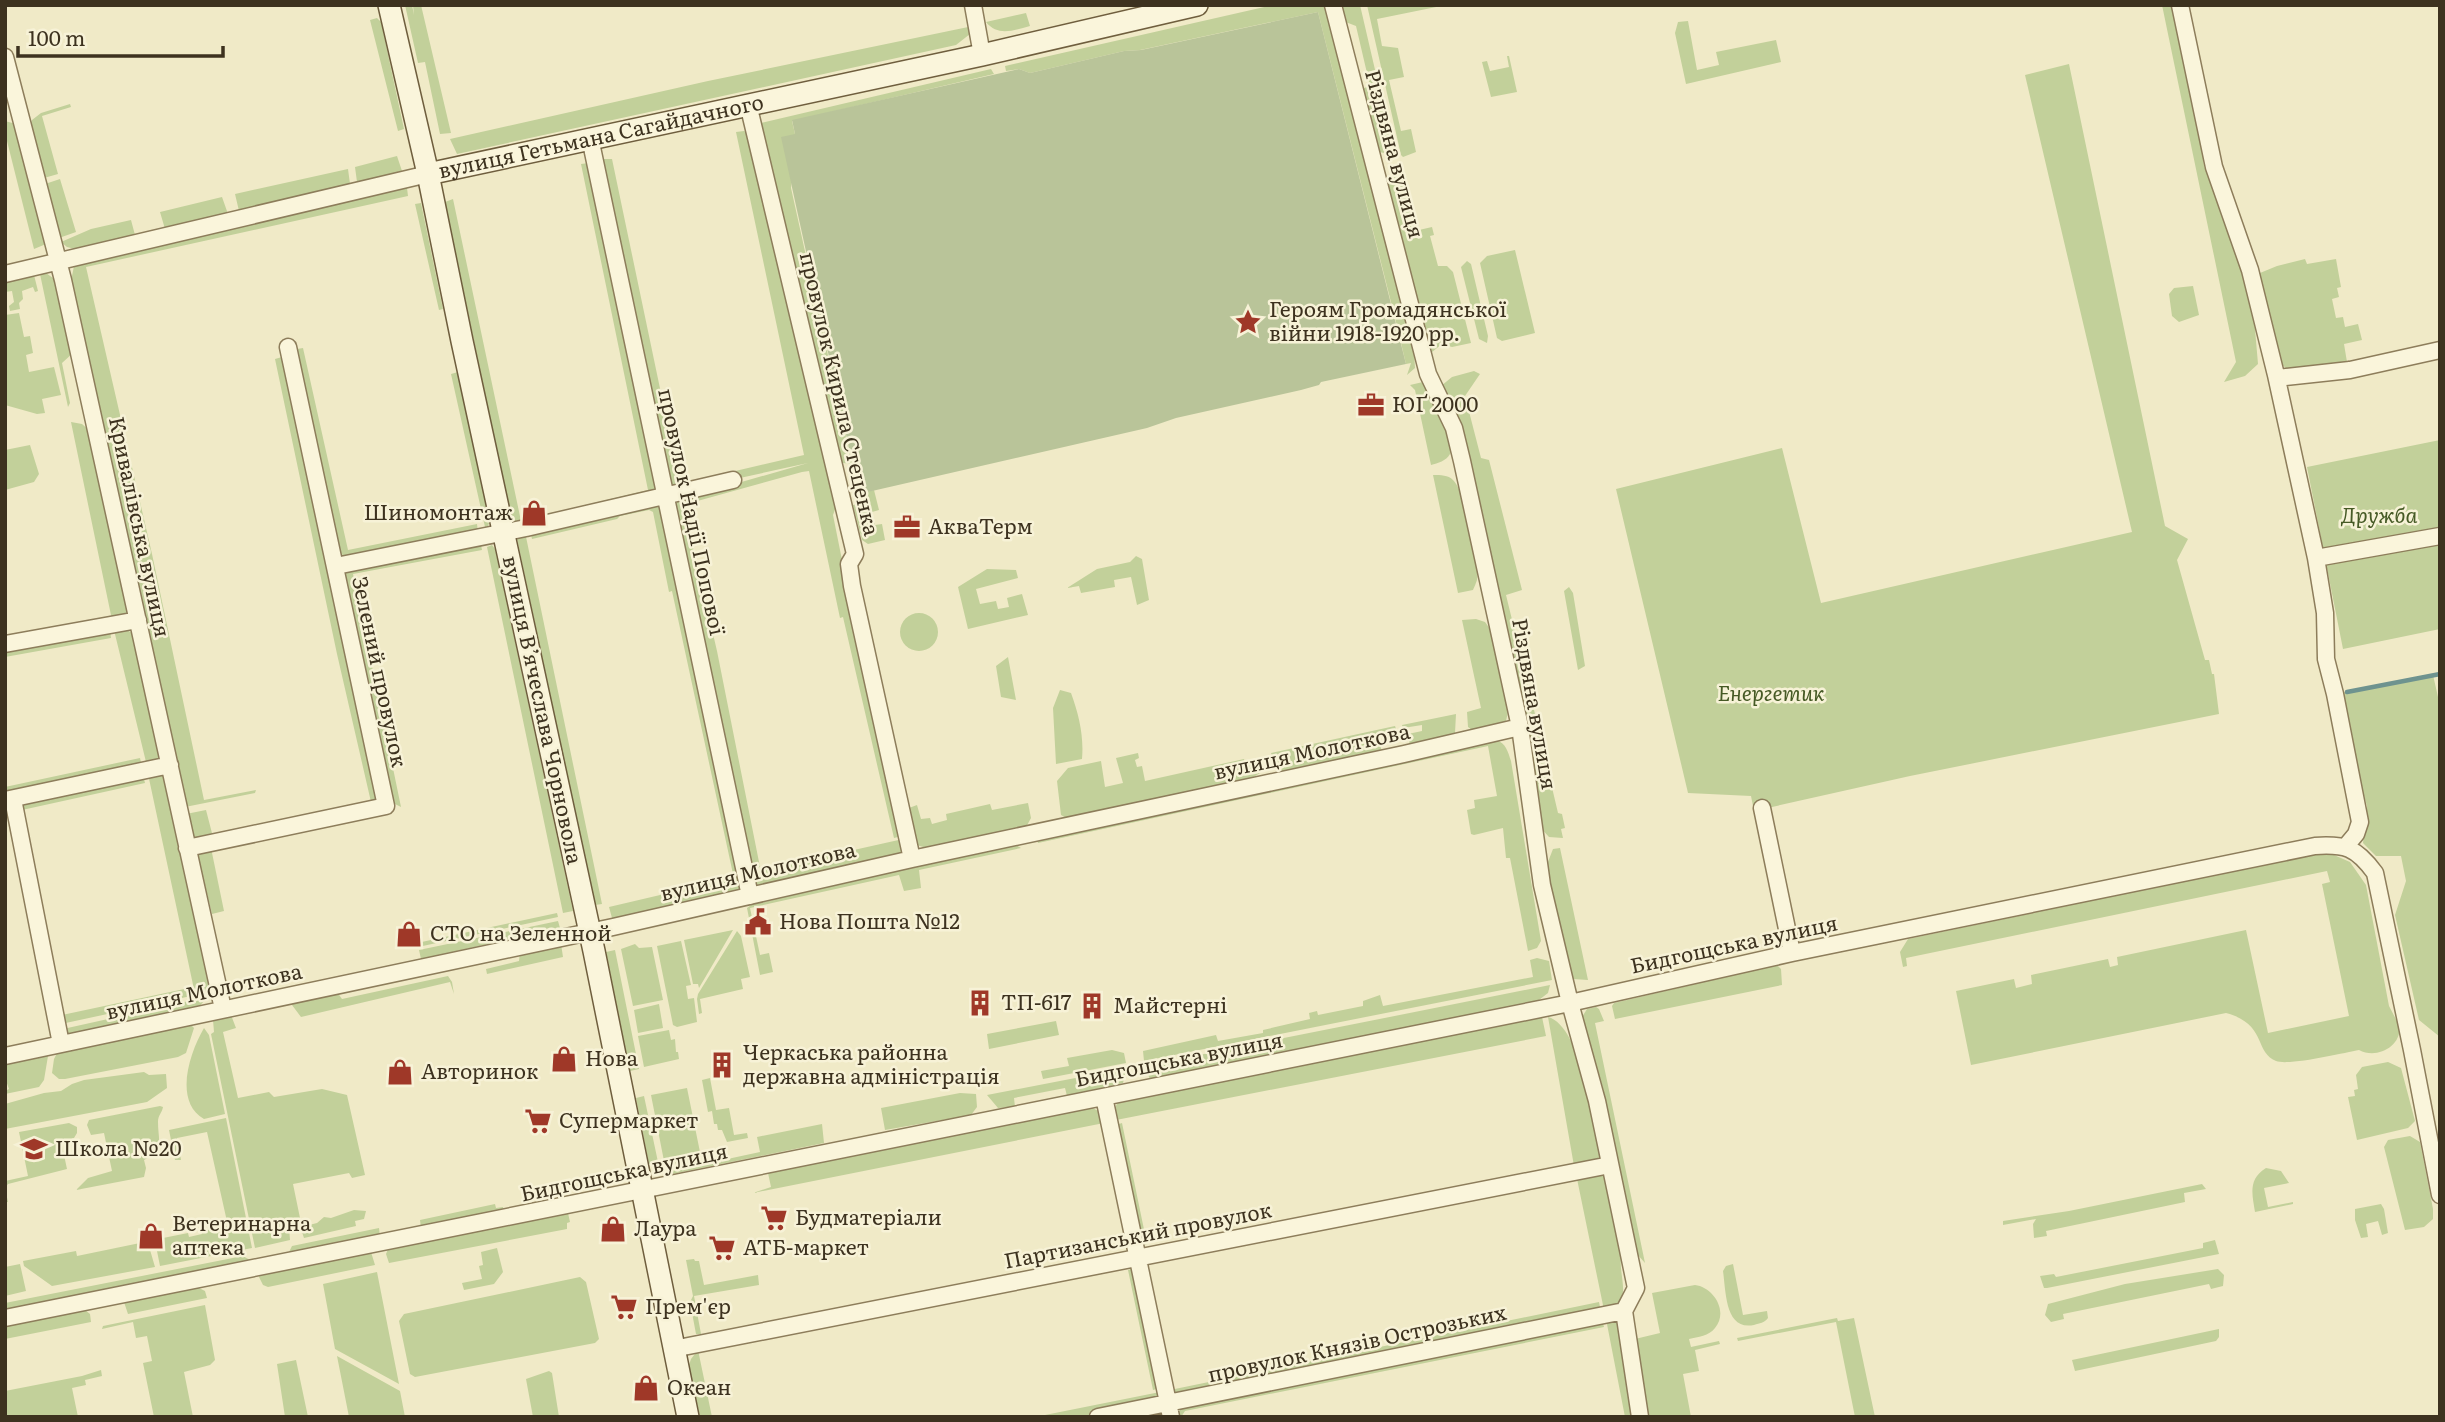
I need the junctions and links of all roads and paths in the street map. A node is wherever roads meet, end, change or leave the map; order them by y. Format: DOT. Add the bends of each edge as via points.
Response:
graph roads {
  1 [pos="389,5"];
  2 [pos="972,5"];
  3 [pos="1197,5"];
  4 [pos="1333,5"];
  5 [pos="2180,5"];
  6 [pos="982,54"];
  7 [pos="5,57"];
  8 [pos="748,104"];
  9 [pos="590,138"];
  10 [pos="428,174"];
  11 [pos="59,261"];
  12 [pos="5,274"];
  13 [pos="288,347"];
  14 [pos="2440,350"];
  15 [pos="2277,378"];
  16 [pos="733,481"];
  17 [pos="666,498"];
  18 [pos="504,532"];
  19 [pos="2440,536"];
  20 [pos="2316,558"];
  21 [pos="336,566"];
  22 [pos="138,620"];
  23 [pos="5,645"];
  24 [pos="1520,727"];
  25 [pos="170,765"];
  26 [pos="9,800"];
  27 [pos="1762,808"];
  28 [pos="187,848"];
  29 [pos="2352,850"];
  30 [pos="912,859"];
  31 [pos="750,896"];
  32 [pos="590,931"];
  33 [pos="1792,953"];
  34 [pos="1570,1003"];
  35 [pos="223,1009"];
  36 [pos="61,1044"];
  37 [pos="5,1056"];
  38 [pos="1104,1097"];
  39 [pos="1610,1165"];
  40 [pos="643,1190"];
  41 [pos="2440,1195"];
  42 [pos="1138,1256"];
  43 [pos="1625,1311"];
  44 [pos="5,1318"];
  45 [pos="673,1349"];
  46 [pos="1170,1410"];
  47 [pos="688,1417"];
  48 [pos="1098,1417"];
  49 [pos="1640,1417"];
  1 -- 10 [label="main road, вулиця Вʼячеслава Чорновола"];
  2 -- 6 [label="street"];
  3 -- 6 [label="main road, вулиця Гетьмана Сагайдачного"];
  4 -- 24 [label="street, Різдвяна вулиця" via="1428,374 1454,428"];
  5 -- 15 [label="street" via="2214,167 2250,270"];
  6 -- 8 [label="main road, вулиця Гетьмана Сагайдачного"];
  7 -- 11 [label="street, Кривалівська вулиця"];
  8 -- 9 [label="main road, вулиця Гетьмана Сагайдачного"];
  8 -- 30 [label="street, провулок Кирила Стеценка" via="855,554 849,564 852,586"];
  9 -- 10 [label="main road, вулиця Гетьмана Сагайдачного"];
  9 -- 17 [label="street, провулок Надії Попової"];
  10 -- 11 [label="street, вулиця Гетьмана Сагайдачного"];
  10 -- 18 [label="main road, вулиця Вʼячеслава Чорновола"];
  11 -- 12 [label="street, вулиця Гетьмана Сагайдачного"];
  11 -- 22 [label="street, Кривалівська вулиця"];
  13 -- 21 [label="street, Зелений провулок"];
  14 -- 15 [label="street" via="2350,370"];
  15 -- 20 [label="street"];
  16 -- 17 [label="street"];
  17 -- 18 [label="street"];
  17 -- 31 [label="street, провулок Надії Попової"];
  18 -- 21 [label="street"];
  18 -- 32 [label="main road, вулиця Вʼячеслава Чорновола"];
  19 -- 20 [label="street"];
  20 -- 29 [label="street" via="2325,613 2326,659 2360,822"];
  21 -- 28 [label="street, Зелений провулок" via="386,806"];
  22 -- 23 [label="street"];
  22 -- 25 [label="street, Кривалівська вулиця"];
  24 -- 30 [label="street, вулиця Молоткова"];
  24 -- 34 [label="street, Різдвяна вулиця" via="1542,885"];
  25 -- 26 [label="street"];
  25 -- 28 [label="street, Кривалівська вулиця"];
  26 -- 36 [label="street"];
  27 -- 33 [label="street"];
  28 -- 35 [label="street, Кривалівська вулиця"];
  29 -- 33 [label="street, Бидгощська вулиця" via="2338,844 2315,846"];
  29 -- 41 [label="street" via="2375,873"];
  30 -- 31 [label="street, вулиця Молоткова"];
  31 -- 32 [label="street, вулиця Молоткова"];
  32 -- 35 [label="street, вулиця Молоткова"];
  32 -- 40 [label="main road, вулиця Вʼячеслава Чорновола"];
  33 -- 34 [label="street, Бидгощська вулиця"];
  34 -- 38 [label="street, Бидгощська вулиця"];
  34 -- 39 [label="street, Різдвяна вулиця"];
  35 -- 36 [label="street, вулиця Молоткова"];
  36 -- 37 [label="street, вулиця Молоткова"];
  38 -- 40 [label="street, Бидгощська вулиця"];
  38 -- 42 [label="street"];
  39 -- 42 [label="street, Партизанський провулок"];
  39 -- 43 [label="street, Різдвяна вулиця" via="1636,1289"];
  40 -- 44 [label="street, Бидгощська вулиця"];
  40 -- 45 [label="main road, вулиця Вʼячеслава Чорновола"];
  42 -- 45 [label="street, Партизанський провулок"];
  42 -- 46 [label="street"];
  43 -- 46 [label="street, провулок Князів Острозьких"];
  43 -- 49 [label="street, Різдвяна вулиця"];
  45 -- 47 [label="main road, вулиця Вʼячеслава Чорновола"];
  46 -- 48 [label="street, провулок Князів Острозьких"];
}
